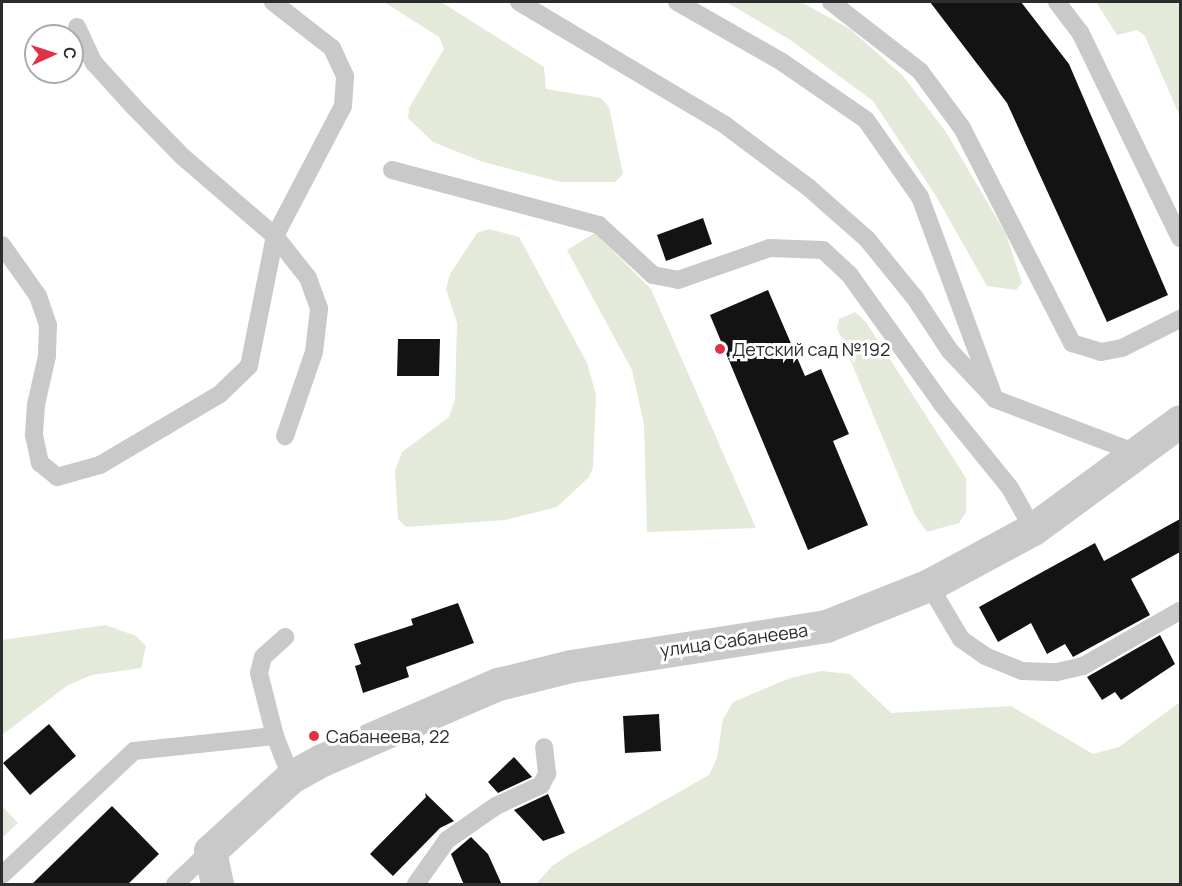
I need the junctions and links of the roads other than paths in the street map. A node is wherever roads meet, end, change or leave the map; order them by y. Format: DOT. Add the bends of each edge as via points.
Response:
graph roads {
  1 [pos="273,2"];
  2 [pos="519,2"];
  3 [pos="677,2"];
  4 [pos="831,2"];
  5 [pos="1058,2"];
  6 [pos="84,42"];
  7 [pos="392,170"];
  8 [pos="275,236"];
  9 [pos="1180,238"];
  10 [pos="2,245"];
  11 [pos="1180,319"];
  12 [pos="995,399"];
  13 [pos="1180,421"];
  14 [pos="285,436"];
  15 [pos="1139,454"];
  16 [pos="1034,529"];
  17 [pos="929,585"];
  18 [pos="1180,611"];
  19 [pos="285,638"];
  20 [pos="274,736"];
  21 [pos="544,747"];
  22 [pos="291,777"];
  23 [pos="210,851"];
  24 [pos="2,875"];
  25 [pos="175,885"];
  26 [pos="217,885"];
  27 [pos="416,885"];
  1 -- 8 [label="lane" via="332,48 345,76 343,106"];
  2 -- 12 [label="lane" via="725,125 807,187 867,238 950,351"];
  3 -- 12 [label="lane" via="782,62 866,120 920,197"];
  4 -- 11 [label="lane" via="920,70 962,128 1072,343 1101,352 1122,348"];
  5 -- 9 [label="lane" via="1080,32"];
  6 -- 8 [label="lane" via="94,63 142,116"];
  7 -- 16 [label="lane" via="598,225 654,275 678,280 770,248 823,250 849,274 942,404 1010,488"];
  8 -- 10 [label="lane" via="249,366 220,394 139,444 100,465 57,477 40,463 34,435 48,325 38,296"];
  8 -- 14 [label="lane" via="308,278 319,309 314,352"];
  12 -- 15 [label="lane"];
  13 -- 15 [label="street, улица Сабанеева"];
  15 -- 16 [label="street, улица Сабанеева"];
  16 -- 17 [label="street, улица Сабанеева"];
  17 -- 18 [label="lane" via="960,639 986,656 1022,671 1057,672 1083,666"];
  17 -- 22 [label="street, улица Сабанеева" via="826,626 571,666 498,684 322,759"];
  19 -- 20 [label="lane" via="263,657 260,673"];
  20 -- 22 [label="lane"];
  20 -- 24 [label="lane" via="134,751"];
  21 -- 27 [label="lane" via="547,774 541,785 496,806 447,840"];
  22 -- 23 [label="street, улица Сабанеева"];
  23 -- 25 [label="lane"];
  23 -- 26 [label="street"];
}
